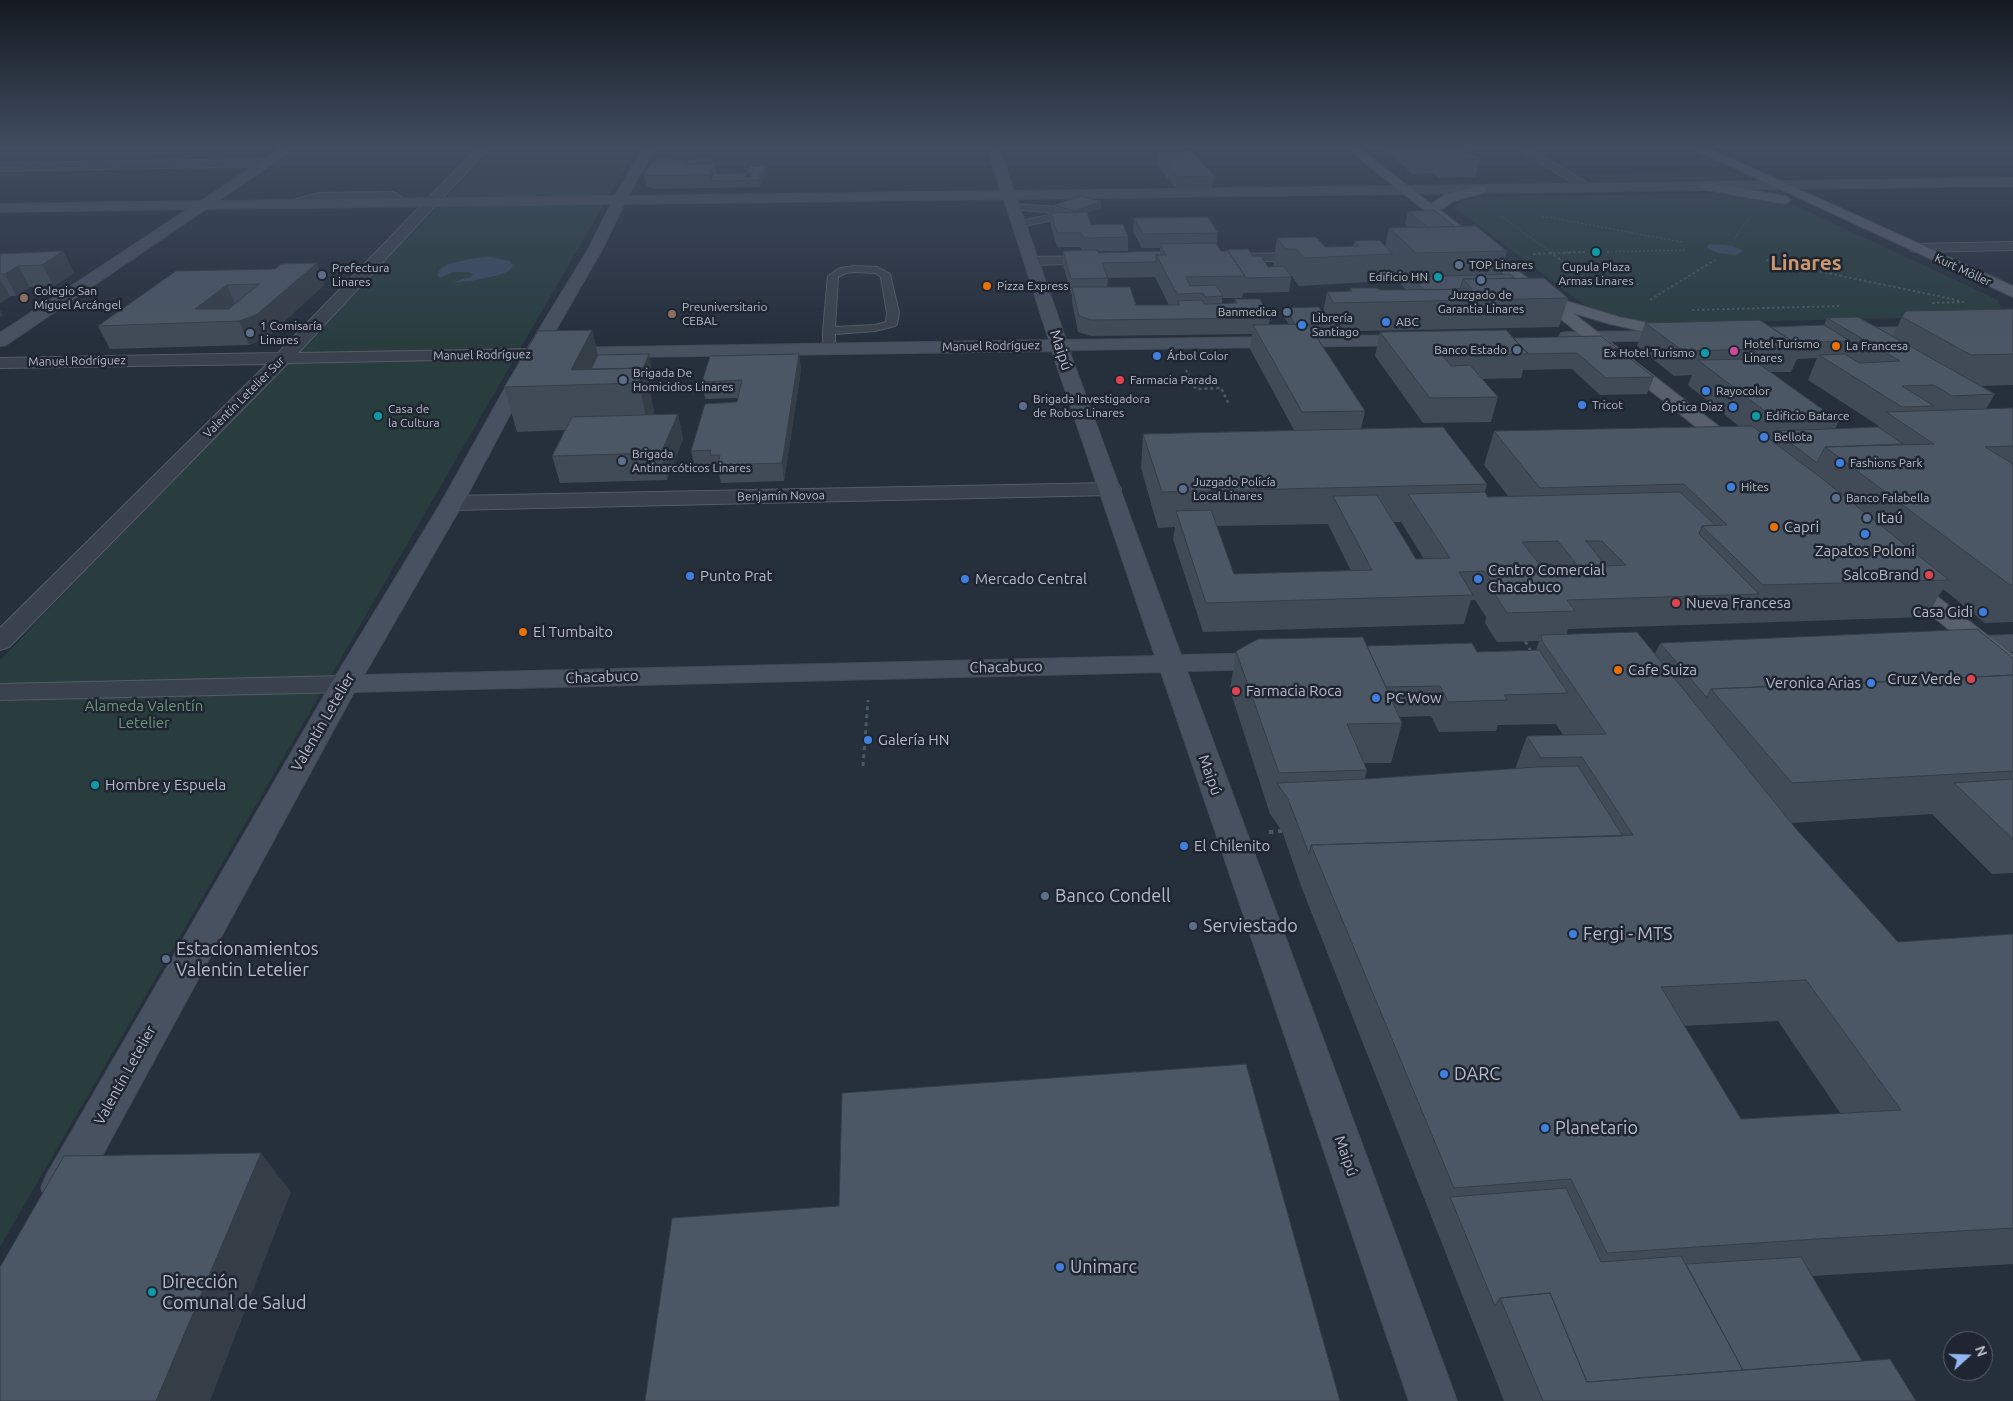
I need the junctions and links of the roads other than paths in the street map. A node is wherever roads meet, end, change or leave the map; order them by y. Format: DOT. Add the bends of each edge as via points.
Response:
graph roads {
  1 [pos="190,212"];
  2 [pos="422,212"];
  3 [pos="613,212"];
  4 [pos="1016,212"];
  5 [pos="1434,212"];
  6 [pos="1834,212"];
  7 [pos="1837,212"];
  8 [pos="1062,213"];
  9 [pos="1840,214"];
  10 [pos="1020,224"];
  11 [pos="2013,246"];
  12 [pos="1916,248"];
  13 [pos="1468,255"];
  14 [pos="1488,255"];
  15 [pos="1330,257"];
  16 [pos="1211,259"];
  17 [pos="1112,260"];
  18 [pos="1032,261"];
  19 [pos="2013,292"];
  20 [pos="1545,299"];
  21 [pos="829,331"];
  22 [pos="1946,332"];
  23 [pos="1839,333"];
  24 [pos="1702,335"];
  25 [pos="1684,336"];
  26 [pos="1594,337"];
  27 [pos="1553,338"];
  28 [pos="1436,339"];
  29 [pos="0,341"];
  30 [pos="1058,345"];
  31 [pos="829,349"];
  32 [pos="1877,352"];
  33 [pos="533,354"];
  34 [pos="283,358"];
  35 [pos="0,362"];
  36 [pos="1753,462"];
  37 [pos="1110,489"];
  38 [pos="452,503"];
  39 [pos="1891,571"];
  40 [pos="0,642"];
  41 [pos="2013,643"];
  42 [pos="1983,644"];
  43 [pos="1939,645"];
  44 [pos="1295,661"];
  45 [pos="1171,663"];
  46 [pos="2013,668"];
  47 [pos="345,684"];
  48 [pos="0,692"];
  49 [pos="48,1212"];
  50 [pos="1433,1401"];
  1 -- 29 [label="main road"];
  2 -- 34 [label="street, Valentín Letelier Sur"];
  3 -- 33 [label="main road, Valentín Letelier"];
  4 -- 10 [label="main road, Maipú"];
  5 -- 14 [label="main road"];
  6 -- 9 [label="main road"];
  7 -- 9 [label="main road, Kurt Möller"];
  8 -- 10 [label="lane"];
  9 -- 12 [label="main road, Kurt Möller"];
  10 -- 18 [label="main road, Maipú"];
  11 -- 12 [label="street"];
  12 -- 19 [label="main road, Kurt Möller"];
  13 -- 14 [label="street"];
  14 -- 20 [label="main road"];
  15 -- 16 [label="street"];
  17 -- 18 [label="street"];
  18 -- 30 [label="main road, Maipú"];
  20 -- 25 [label="main road" via="1616,321"];
  20 -- 26 [label="main road"];
  21 -- 21 [label="lane" via="833,276 854,269 877,270 886,276 893,313 891,324"];
  21 -- 31 [label="lane"];
  22 -- 23 [label="main road"];
  23 -- 32 [label="street"];
  24 -- 25 [label="main road"];
  25 -- 26 [label="main road"];
  26 -- 27 [label="main road"];
  26 -- 36 [label="main road"];
  28 -- 30 [label="main road, Manuel Rodríguez"];
  30 -- 31 [label="main road, Manuel Rodríguez"];
  30 -- 37 [label="main road, Maipú"];
  31 -- 33 [label="main road, Manuel Rodríguez"];
  33 -- 34 [label="street, Manuel Rodríguez"];
  33 -- 38 [label="main road, Valentín Letelier"];
  34 -- 35 [label="street, Manuel Rodríguez"];
  34 -- 40 [label="street, Valentín Letelier Sur"];
  37 -- 38 [label="street, Benjamín Novoa"];
  37 -- 45 [label="main road, Maipú"];
  38 -- 47 [label="main road, Valentín Letelier"];
  39 -- 42 [label="main road"];
  41 -- 42 [label="main road"];
  42 -- 43 [label="main road"];
  42 -- 46 [label="main road"];
  44 -- 45 [label="main road, Chacabuco"];
  45 -- 47 [label="main road, Chacabuco"];
  45 -- 50 [label="main road, Maipú"];
  47 -- 48 [label="street, Chacabuco"];
  47 -- 49 [label="main road, Valentín Letelier"];
}
